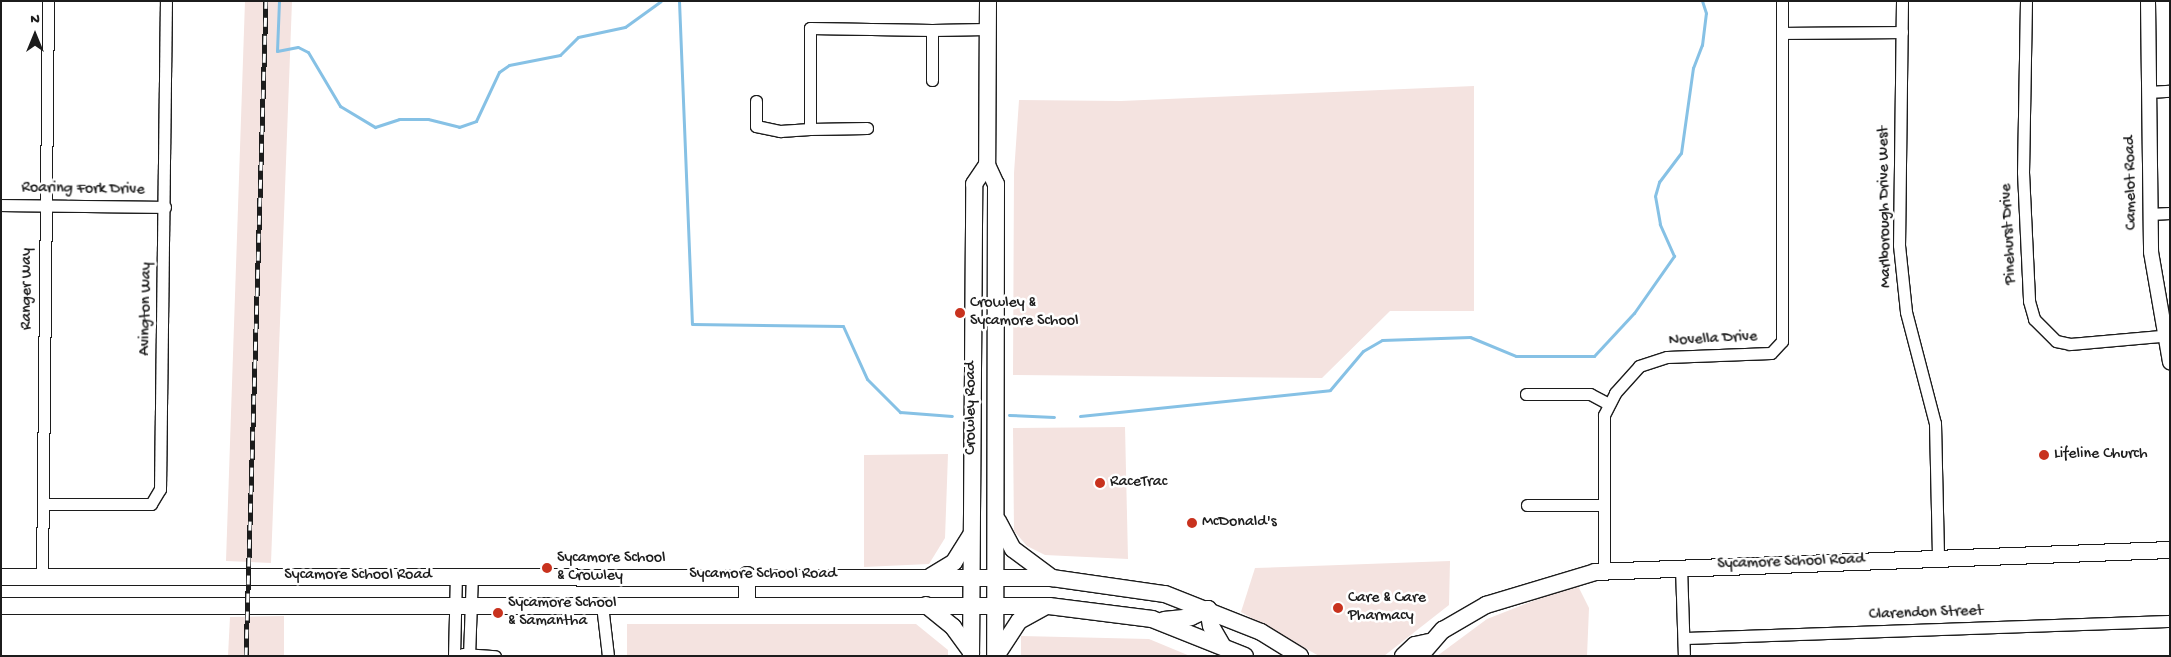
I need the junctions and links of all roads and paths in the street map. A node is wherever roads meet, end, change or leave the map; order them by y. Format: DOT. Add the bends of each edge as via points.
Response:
graph roads {
  1 [pos="48,1"];
  2 [pos="166,1"];
  3 [pos="988,1"];
  4 [pos="1782,1"];
  5 [pos="1902,1"];
  6 [pos="2026,1"];
  7 [pos="2148,1"];
  8 [pos="932,30"];
  9 [pos="988,30"];
  10 [pos="1902,32"];
  11 [pos="1782,33"];
  12 [pos="932,80"];
  13 [pos="2170,91"];
  14 [pos="2148,92"];
  15 [pos="756,101"];
  16 [pos="867,128"];
  17 [pos="810,129"];
  18 [pos="987,165"];
  19 [pos="1,205"];
  20 [pos="45,206"];
  21 [pos="164,207"];
  22 [pos="2170,213"];
  23 [pos="2149,214"];
  24 [pos="2167,335"];
  25 [pos="2170,362"];
  26 [pos="1526,394"];
  27 [pos="1609,404"];
  28 [pos="43,504"];
  29 [pos="1527,505"];
  30 [pos="1602,505"];
  31 [pos="997,517"];
  32 [pos="971,534"];
  33 [pos="2170,550"];
  34 [pos="1938,558"];
  35 [pos="1681,567"];
  36 [pos="1604,571"];
  37 [pos="747,575"];
  38 [pos="464,576"];
  39 [pos="931,576"];
  40 [pos="1,577"];
  41 [pos="42,577"];
  42 [pos="972,577"];
  43 [pos="996,577"];
  44 [pos="1052,578"];
  45 [pos="747,604"];
  46 [pos="464,605"];
  47 [pos="602,605"];
  48 [pos="926,605"];
  49 [pos="972,605"];
  50 [pos="996,605"];
  51 [pos="1,606"];
  52 [pos="1048,606"];
  53 [pos="1208,609"];
  54 [pos="1152,619"];
  55 [pos="2170,621"];
  56 [pos="1684,638"];
  57 [pos="1222,645"];
  58 [pos="1424,649"];
  59 [pos="971,654"];
  60 [pos="454,655"];
  61 [pos="469,655"];
  62 [pos="495,656"];
  63 [pos="608,656"];
  64 [pos="996,656"];
  65 [pos="1245,656"];
  66 [pos="1300,656"];
  67 [pos="1403,656"];
  68 [pos="1684,656"];
  1 -- 20 [label="street, Ranger Way"];
  2 -- 21 [label="street, Avington Way"];
  3 -- 9 [label="main road, Crowley Road"];
  4 -- 11 [label="street, Novella Drive"];
  5 -- 10 [label="street, Marlborough Drive West"];
  6 -- 24 [label="street, Pinehurst Drive" via="2023,172 2029,302 2034,319 2056,341 2070,344"];
  7 -- 14 [label="street, Camelot Road"];
  8 -- 9 [label="street"];
  8 -- 12 [label="street"];
  8 -- 17 [label="street" via="810,28"];
  9 -- 18 [label="main road, Crowley Road"];
  10 -- 11 [label="street"];
  10 -- 34 [label="street, Marlborough Drive West" via="1899,244 1906,312 1935,423"];
  11 -- 27 [label="street, Novella Drive" via="1782,341 1771,353 1667,357 1639,366"];
  13 -- 14 [label="street"];
  14 -- 23 [label="street, Camelot Road"];
  15 -- 17 [label="street" via="756,126 780,131"];
  16 -- 17 [label="street"];
  18 -- 31 [label="main road, Crowley Road" via="996,184"];
  18 -- 32 [label="main road, Crowley Road" via="974,184"];
  19 -- 20 [label="street, Roaring Fork Drive"];
  20 -- 21 [label="street, Roaring Fork Drive"];
  20 -- 28 [label="street, Ranger Way"];
  21 -- 28 [label="street, Avington Way" via="157,500 139,505"];
  22 -- 23 [label="street"];
  23 -- 24 [label="street, Camelot Road"];
  24 -- 25 [label="street, Camelot Road"];
  26 -- 27 [label="street" via="1590,394"];
  27 -- 30 [label="street, Novella Drive" via="1604,415"];
  28 -- 41 [label="street, Ranger Way"];
  29 -- 30 [label="street"];
  30 -- 36 [label="street, Novella Drive"];
  31 -- 43 [label="main road, Crowley Road"];
  31 -- 44 [label="main road" via="1013,549"];
  32 -- 39 [label="main road" via="954,562"];
  32 -- 42 [label="main road, Crowley Road"];
  33 -- 34 [label="main road, Sycamore School Road"];
  34 -- 35 [label="main road, Sycamore School Road"];
  35 -- 36 [label="main road, Sycamore School Road"];
  35 -- 56 [label="street"];
  36 -- 58 [label="main road, Sycamore School Road" via="1486,605"];
  37 -- 38 [label="main road, Sycamore School Road"];
  37 -- 39 [label="main road, Sycamore School Road"];
  37 -- 45 [label="main road"];
  38 -- 41 [label="main road, Sycamore School Road"];
  38 -- 46 [label="street"];
  39 -- 42 [label="main road, Sycamore School Road"];
  40 -- 41 [label="main road, Sycamore School Road"];
  42 -- 43 [label="main road, Sycamore School Road"];
  42 -- 49 [label="main road, Crowley Road"];
  43 -- 44 [label="main road, Sycamore School Road"];
  43 -- 50 [label="main road, Crowley Road"];
  44 -- 53 [label="main road, Sycamore School Road" via="1133,586"];
  45 -- 47 [label="main road, Sycamore School Road"];
  45 -- 48 [label="main road, Sycamore School Road"];
  46 -- 47 [label="main road, Sycamore School Road"];
  46 -- 51 [label="main road, Sycamore School Road"];
  46 -- 60 [label="street"];
  46 -- 61 [label="street"];
  47 -- 63 [label="street"];
  48 -- 49 [label="main road, Sycamore School Road"];
  48 -- 59 [label="main road" via="953,627"];
  49 -- 50 [label="main road, Sycamore School Road"];
  49 -- 59 [label="main road, Crowley Road"];
  50 -- 52 [label="main road, Sycamore School Road"];
  50 -- 64 [label="main road, Crowley Road"];
  52 -- 54 [label="main road, Sycamore School Road"];
  52 -- 64 [label="main road" via="1019,621"];
  53 -- 54 [label="main road" via="1191,617"];
  53 -- 57 [label="main road" via="1211,626"];
  53 -- 66 [label="main road, Sycamore School Road" via="1261,632"];
  54 -- 57 [label="main road, Sycamore School Road"];
  55 -- 56 [label="street, Clarendon Street"];
  56 -- 68 [label="street"];
  57 -- 65 [label="main road, Sycamore School Road"];
  58 -- 67 [label="main road, Sycamore School Road" via="1415,645"];
  60 -- 61 [label="street"];
  61 -- 62 [label="street"];
}
